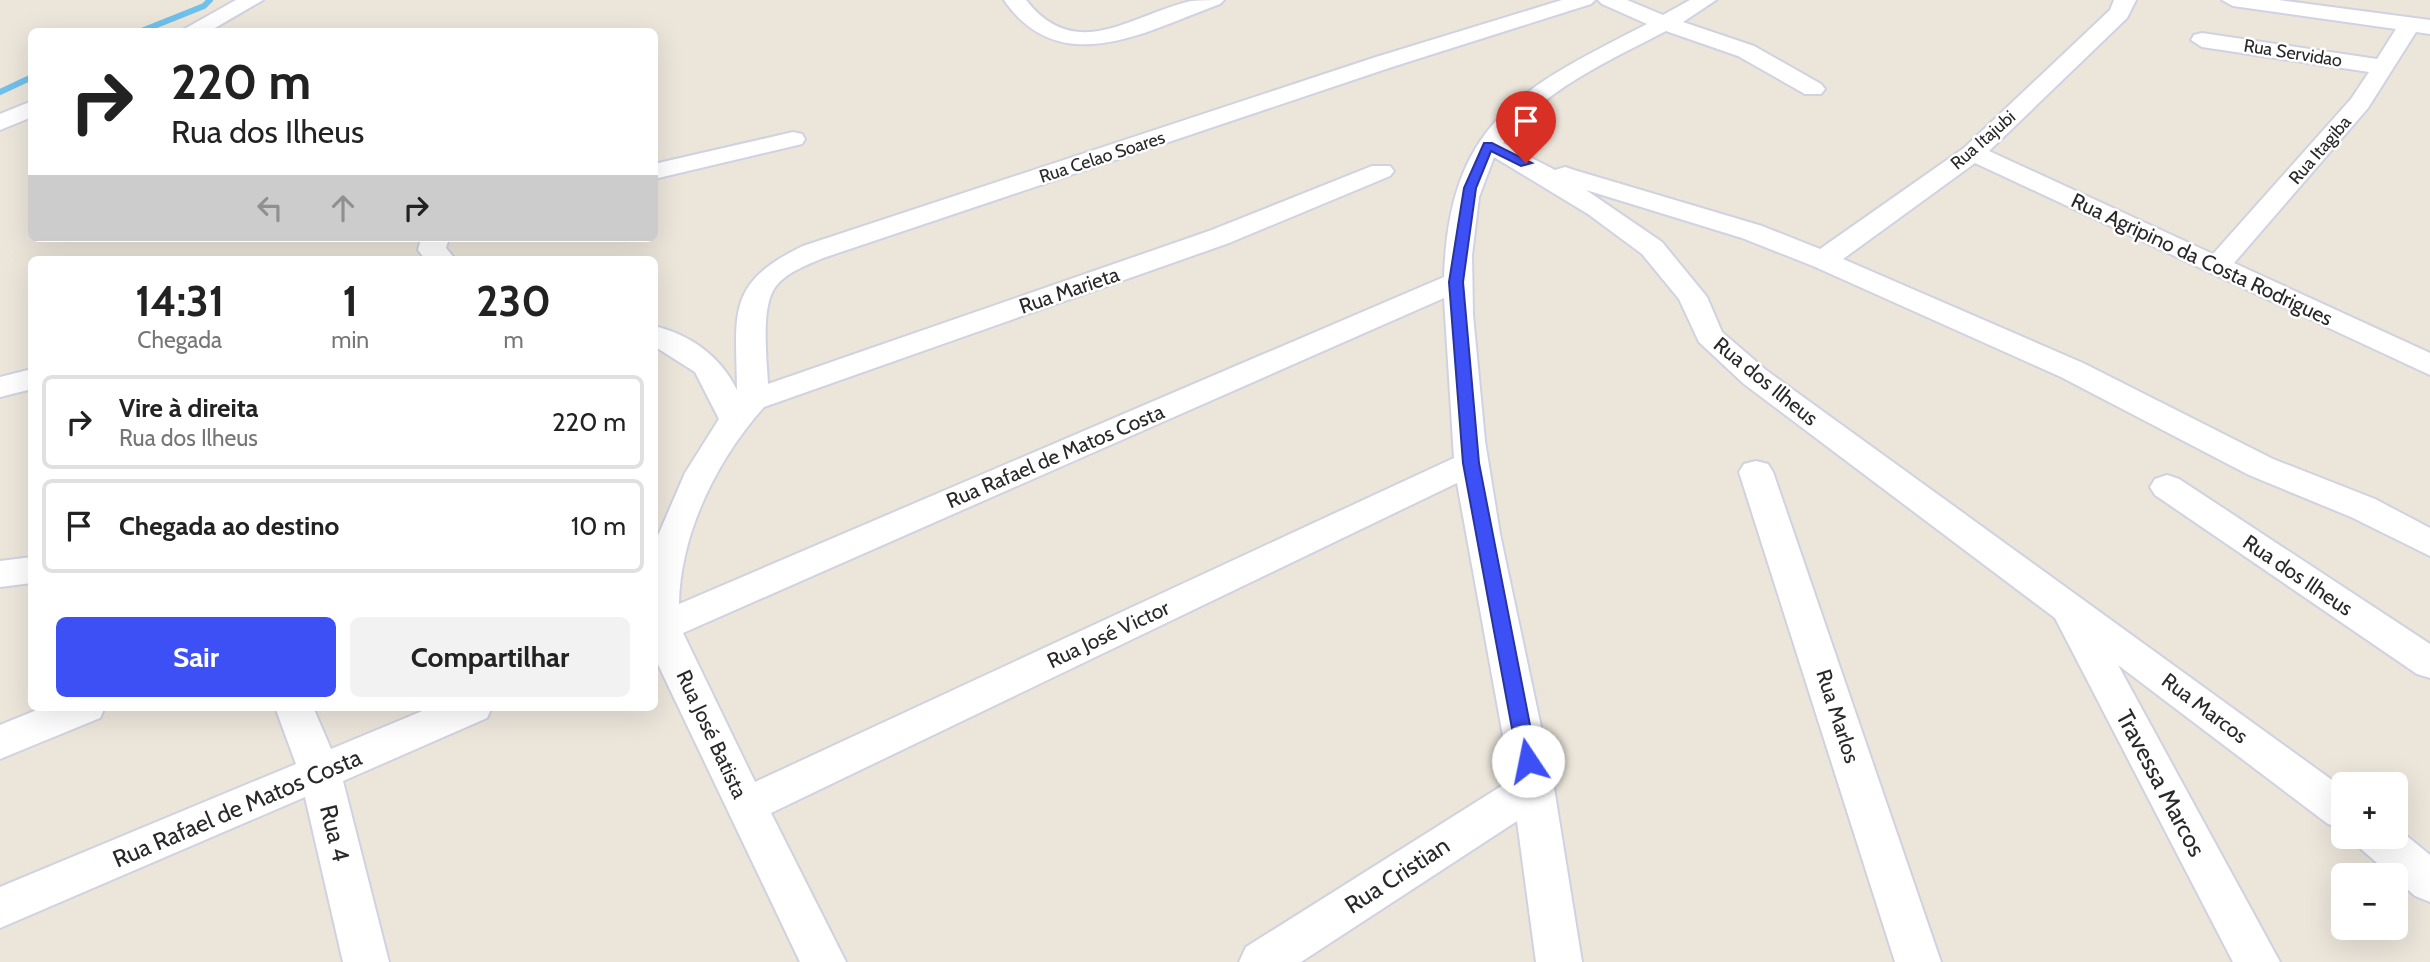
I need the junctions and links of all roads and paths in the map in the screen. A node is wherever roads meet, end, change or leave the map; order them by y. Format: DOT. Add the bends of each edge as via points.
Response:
graph roads {
  1 [pos="252,0"];
  2 [pos="1015,0"];
  3 [pos="1213,0"];
  4 [pos="1584,0"];
  5 [pos="1609,0"];
  6 [pos="1705,0"];
  7 [pos="2125,0"];
  8 [pos="2233,0"];
  9 [pos="2407,18"];
  10 [pos="1665,24"];
  11 [pos="198,28"];
  12 [pos="2202,40"];
  13 [pos="2384,67"];
  14 [pos="1813,89"];
  15 [pos="28,110"];
  16 [pos="0,123"];
  17 [pos="793,139"];
  18 [pos="1488,145"];
  19 [pos="1973,153"];
  20 [pos="1526,163"];
  21 [pos="658,171"];
  22 [pos="1381,171"];
  23 [pos="1823,260"];
  24 [pos="2217,266"];
  25 [pos="1456,282"];
  26 [pos="658,337"];
  27 [pos="2430,365"];
  28 [pos="28,380"];
  29 [pos="0,387"];
  30 [pos="744,409"];
  31 [pos="1471,463"];
  32 [pos="1756,472"];
  33 [pos="2167,487"];
  34 [pos="2430,543"];
  35 [pos="28,570"];
  36 [pos="0,574"];
  37 [pos="2066,604"];
  38 [pos="658,628"];
  39 [pos="2430,663"];
  40 [pos="76,711"];
  41 [pos="296,711"];
  42 [pos="464,711"];
  43 [pos="0,742"];
  44 [pos="320,772"];
  45 [pos="1533,788"];
  46 [pos="2331,802"];
  47 [pos="745,806"];
  48 [pos="2391,849"];
  49 [pos="2430,882"];
  50 [pos="0,908"];
  51 [pos="366,962"];
  52 [pos="823,962"];
  53 [pos="1262,962"];
  54 [pos="1559,962"];
  55 [pos="1918,962"];
  56 [pos="2257,962"];
  1 -- 11 [label="street"];
  2 -- 3 [label="street" via="1034,19 1078,41 1105,37"];
  4 -- 30 [label="street, Rua Celao Soares" via="868,233 789,264 761,287 754,304"];
  5 -- 10 [label="street"];
  6 -- 10 [label="street"];
  7 -- 19 [label="street, Rua Itajubi" via="2119,13"];
  8 -- 9 [label="street"];
  9 -- 13 [label="street, Rua Itagiba"];
  10 -- 14 [label="street" via="1721,40"];
  10 -- 18 [label="street" via="1562,77 1523,106"];
  12 -- 13 [label="street, Rua Servidao"];
  13 -- 24 [label="street, Rua Itagiba" via="2335,134"];
  15 -- 16 [label="street"];
  17 -- 21 [label="street"];
  18 -- 20 [label="street, Rua dos Ilheus"];
  18 -- 25 [label="street" via="1470,188"];
  19 -- 23 [label="street, Rua Itajubi"];
  19 -- 24 [label="street, Rua Agripino da Costa Rodrigues"];
  20 -- 23 [label="street" via="1752,232"];
  20 -- 37 [label="street, Rua dos Ilheus" via="1652,248 1693,297 1709,336 1755,377"];
  22 -- 30 [label="street, Rua Marieta" via="1219,237"];
  23 -- 34 [label="street" via="2072,370 2261,467 2363,508"];
  24 -- 27 [label="street, Rua Agripino da Costa Rodrigues"];
  25 -- 31 [label="street"];
  25 -- 38 [label="street, Rua Rafael de Matos Costa"];
  26 -- 30 [label="street" via="691,351"];
  28 -- 29 [label="street"];
  30 -- 38 [label="street, Rua José Batista" via="702,469 678,525"];
  31 -- 45 [label="street"];
  31 -- 47 [label="street, Rua José Victor"];
  32 -- 55 [label="street, Rua Marlos"];
  33 -- 39 [label="street, Rua dos Ilheus"];
  35 -- 36 [label="street"];
  37 -- 46 [label="street, Rua Marcos"];
  37 -- 56 [label="street, Travessa Marcos"];
  38 -- 47 [label="street, Rua José Batista"];
  40 -- 43 [label="street"];
  41 -- 44 [label="street, Rua 4"];
  42 -- 44 [label="street, Rua Rafael de Matos Costa"];
  44 -- 50 [label="street, Rua Rafael de Matos Costa"];
  44 -- 51 [label="street, Rua 4"];
  45 -- 53 [label="street, Rua Cristian"];
  45 -- 54 [label="street"];
  47 -- 52 [label="street, Rua José Batista"];
  48 -- 49 [label="street"];
}
